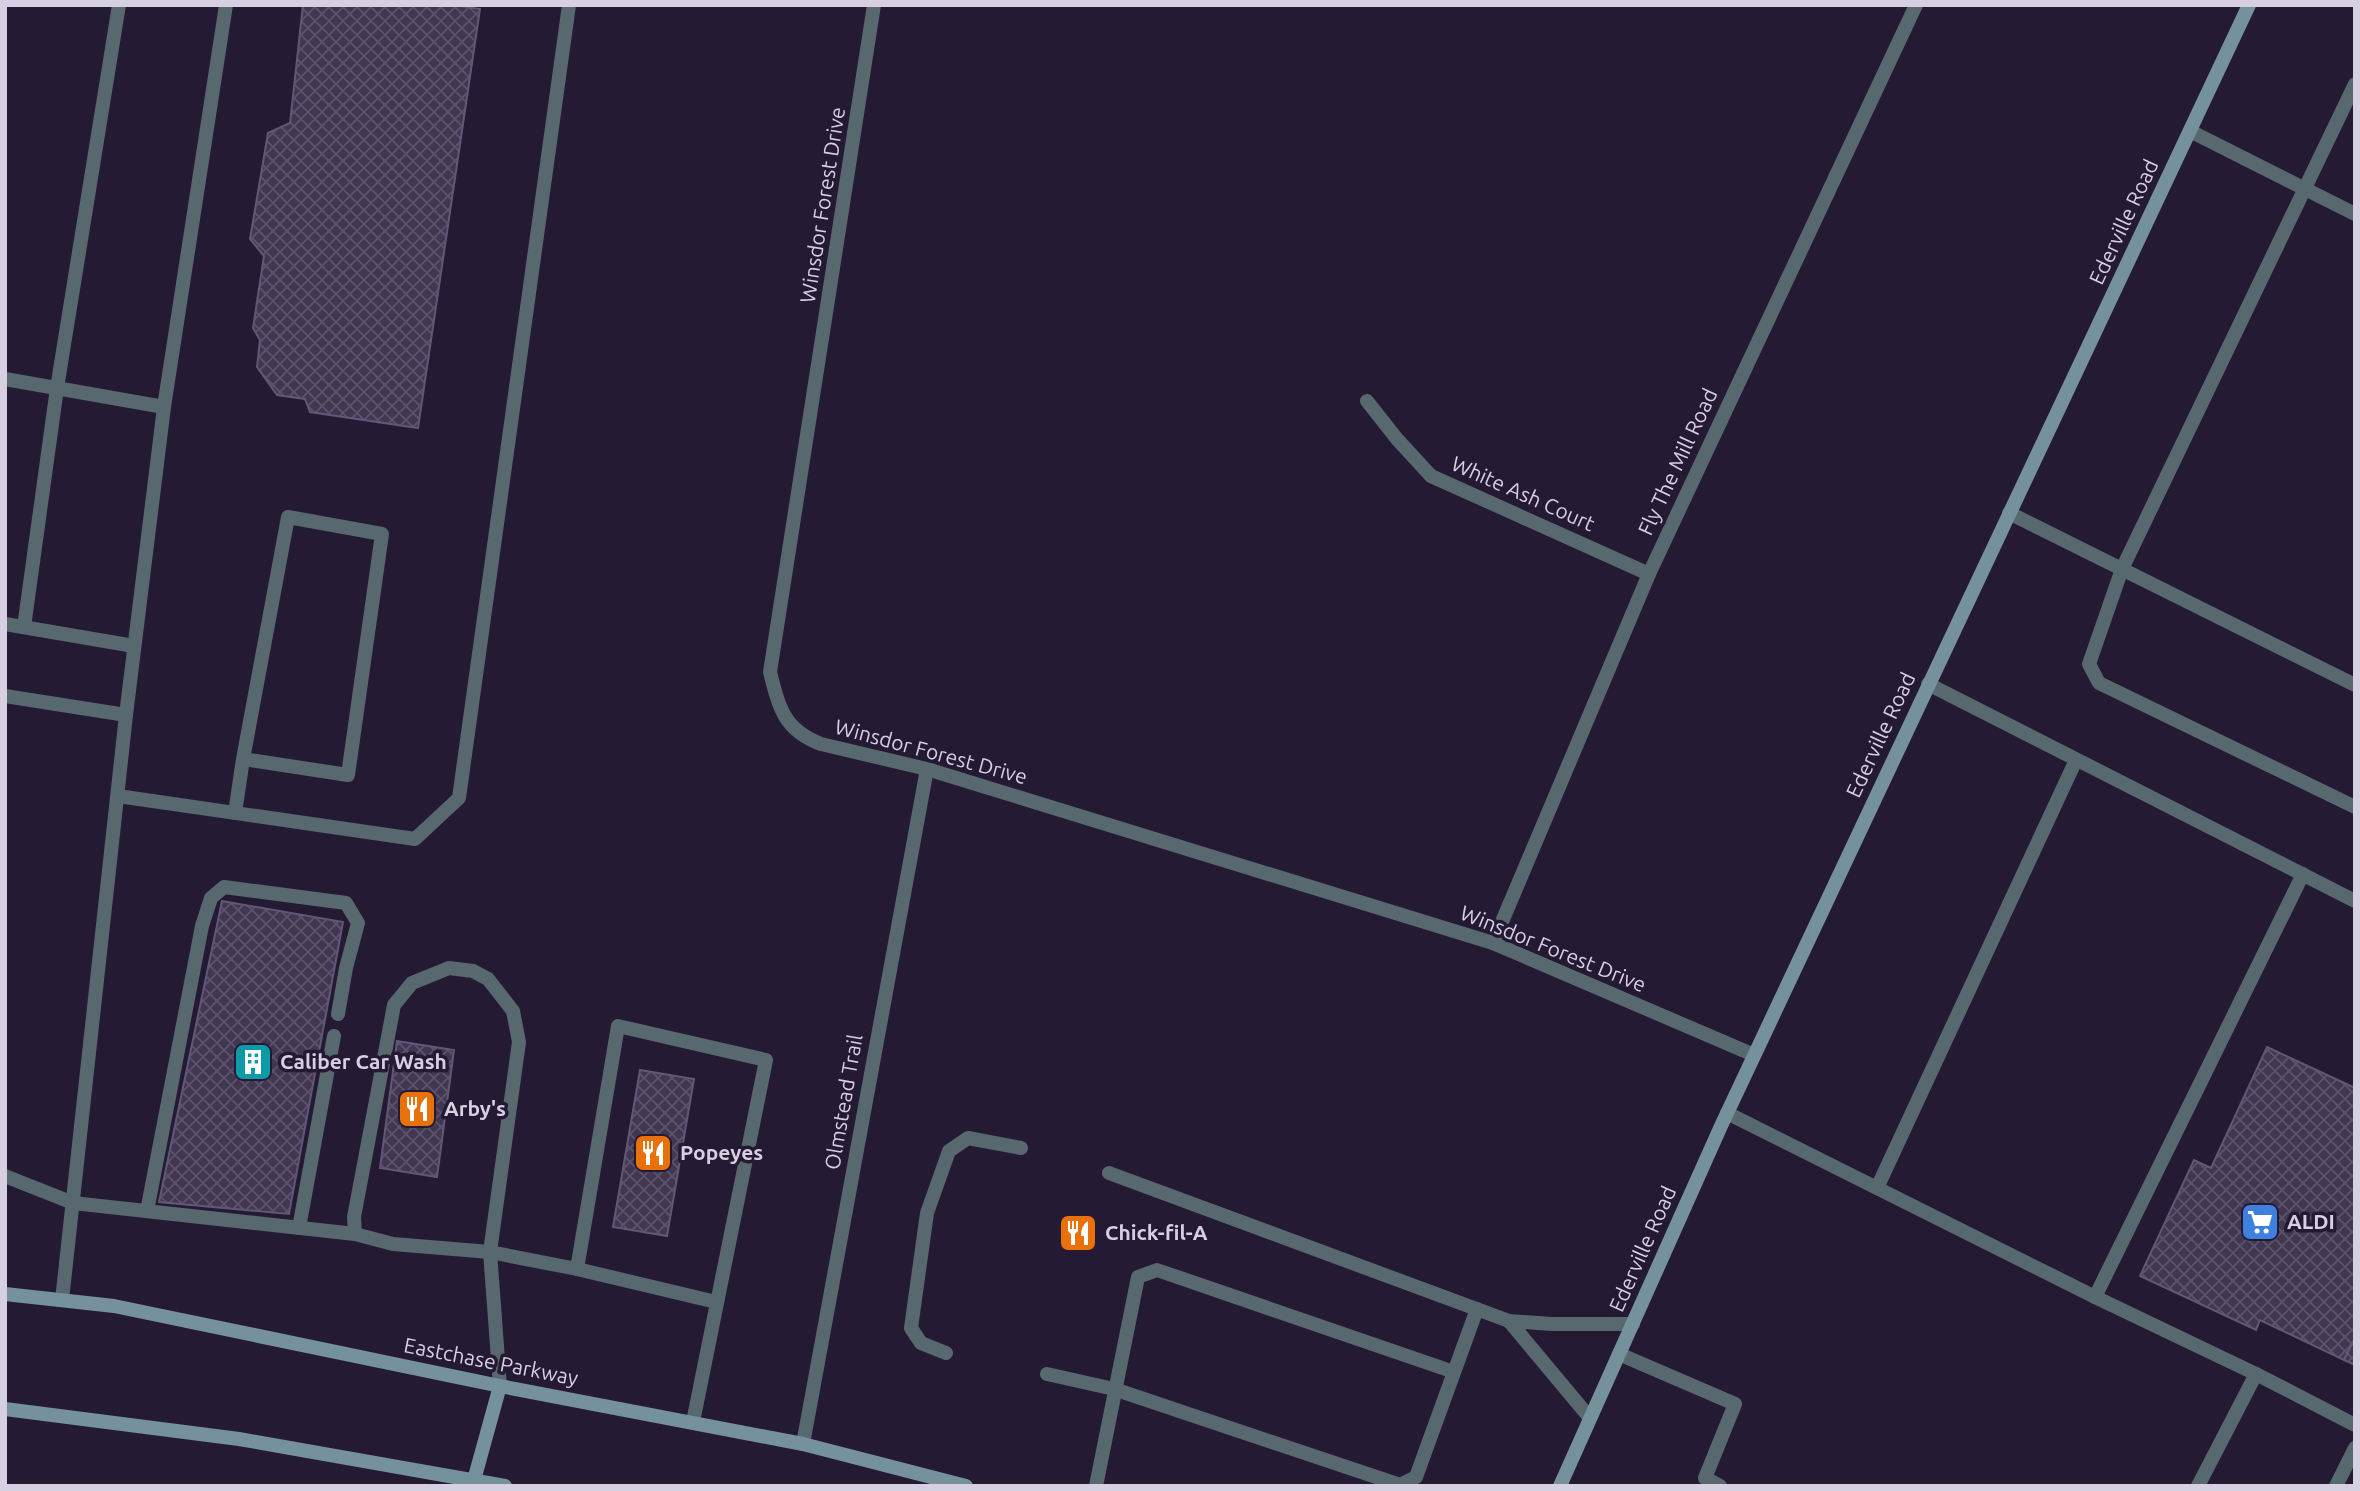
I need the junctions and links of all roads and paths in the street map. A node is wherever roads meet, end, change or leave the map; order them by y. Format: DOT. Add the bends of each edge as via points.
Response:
graph roads {
  1 [pos="119,5"];
  2 [pos="226,5"];
  3 [pos="569,5"];
  4 [pos="874,5"];
  5 [pos="1916,5"];
  6 [pos="2249,5"];
  7 [pos="2355,84"];
  8 [pos="2190,131"];
  9 [pos="2305,189"];
  10 [pos="2355,214"];
  11 [pos="5,379"];
  12 [pos="57,388"];
  13 [pos="1367,401"];
  14 [pos="164,407"];
  15 [pos="2009,513"];
  16 [pos="2122,569"];
  17 [pos="1649,574"];
  18 [pos="5,624"];
  19 [pos="24,627"];
  20 [pos="134,646"];
  21 [pos="1928,684"];
  22 [pos="2355,685"];
  23 [pos="5,696"];
  24 [pos="126,715"];
  25 [pos="243,759"];
  26 [pos="2076,760"];
  27 [pos="927,769"];
  28 [pos="118,796"];
  29 [pos="2355,807"];
  30 [pos="234,813"];
  31 [pos="2303,874"];
  32 [pos="2355,901"];
  33 [pos="1493,943"];
  34 [pos="338,1014"];
  35 [pos="334,1036"];
  36 [pos="1754,1055"];
  37 [pos="1727,1113"];
  38 [pos="1021,1149"];
  39 [pos="1110,1173"];
  40 [pos="5,1176"];
  41 [pos="1877,1188"];
  42 [pos="73,1203"];
  43 [pos="147,1211"];
  44 [pos="299,1228"];
  45 [pos="355,1234"];
  46 [pos="489,1252"];
  47 [pos="577,1269"];
  48 [pos="5,1294"];
  49 [pos="2095,1297"];
  50 [pos="62,1300"];
  51 [pos="716,1303"];
  52 [pos="1477,1309"];
  53 [pos="1509,1321"];
  54 [pos="1633,1324"];
  55 [pos="946,1353"];
  56 [pos="1619,1354"];
  57 [pos="1454,1372"];
  58 [pos="1047,1374"];
  59 [pos="2256,1374"];
  60 [pos="499,1386"];
  61 [pos="1114,1389"];
  62 [pos="5,1409"];
  63 [pos="1590,1418"];
  64 [pos="693,1422"];
  65 [pos="2355,1425"];
  66 [pos="803,1444"];
  67 [pos="2355,1448"];
  68 [pos="473,1483"];
  69 [pos="505,1486"];
  70 [pos="966,1486"];
  71 [pos="1096,1486"];
  72 [pos="1560,1486"];
  73 [pos="1720,1486"];
  74 [pos="2198,1486"];
  75 [pos="2336,1486"];
  1 -- 12 [label="street"];
  2 -- 14 [label="street"];
  3 -- 30 [label="street" via="459,798 415,839"];
  4 -- 27 [label="street, Winsdor Forest Drive" via="771,672 778,703 790,726 807,739"];
  5 -- 17 [label="street, Fly The Mill Road"];
  6 -- 8 [label="street, Ederville Road"];
  7 -- 9 [label="street"];
  8 -- 9 [label="street"];
  8 -- 15 [label="street, Ederville Road"];
  9 -- 10 [label="street"];
  9 -- 16 [label="street"];
  11 -- 12 [label="street"];
  12 -- 14 [label="street"];
  12 -- 19 [label="street"];
  13 -- 17 [label="street, White Ash Court" via="1431,476"];
  14 -- 20 [label="street"];
  15 -- 16 [label="street"];
  15 -- 21 [label="street, Ederville Road"];
  16 -- 22 [label="street"];
  16 -- 29 [label="street" via="2089,664 2099,683"];
  17 -- 33 [label="street, Fly The Mill Road"];
  18 -- 19 [label="street"];
  19 -- 20 [label="street"];
  20 -- 24 [label="street"];
  21 -- 26 [label="street"];
  21 -- 36 [label="street, Ederville Road"];
  23 -- 24 [label="street"];
  24 -- 28 [label="street"];
  25 -- 25 [label="street" via="348,775 382,534 288,517"];
  25 -- 30 [label="street"];
  26 -- 31 [label="street"];
  26 -- 41 [label="street"];
  27 -- 33 [label="street, Winsdor Forest Drive"];
  27 -- 66 [label="street, Olmstead Trail"];
  28 -- 30 [label="street"];
  28 -- 42 [label="street"];
  31 -- 32 [label="street"];
  31 -- 49 [label="street"];
  33 -- 36 [label="street, Winsdor Forest Drive"];
  34 -- 43 [label="street" via="358,923 346,903 224,887 211,898"];
  35 -- 44 [label="street"];
  36 -- 37 [label="street, Ederville Road"];
  37 -- 41 [label="street"];
  37 -- 54 [label="street, Ederville Road"];
  38 -- 55 [label="street" via="968,1138 949,1151 927,1213 911,1328 921,1343"];
  39 -- 52 [label="street"];
  40 -- 42 [label="street"];
  41 -- 49 [label="street"];
  42 -- 43 [label="street"];
  42 -- 50 [label="street"];
  43 -- 44 [label="street"];
  44 -- 45 [label="street"];
  45 -- 46 [label="street" via="393,1244"];
  45 -- 46 [label="street" via="354,1217 394,1005 412,984 449,968 473,971 488,979 513,1012 519,1042"];
  46 -- 47 [label="street"];
  46 -- 60 [label="street"];
  47 -- 51 [label="street"];
  47 -- 51 [label="street" via="618,1026 766,1060"];
  48 -- 50 [label="street, Eastchase Parkway"];
  49 -- 59 [label="street"];
  50 -- 60 [label="street, Eastchase Parkway" via="114,1306"];
  51 -- 64 [label="street"];
  52 -- 53 [label="street"];
  52 -- 57 [label="street"];
  53 -- 54 [label="street"];
  53 -- 63 [label="street"];
  54 -- 56 [label="street, Ederville Road"];
  56 -- 63 [label="street, Ederville Road"];
  56 -- 73 [label="street" via="1735,1404 1705,1478"];
  57 -- 61 [label="street" via="1416,1477 1400,1485"];
  57 -- 61 [label="street" via="1157,1269 1138,1277"];
  58 -- 61 [label="street"];
  59 -- 65 [label="street"];
  59 -- 74 [label="street"];
  60 -- 64 [label="street, Eastchase Parkway"];
  60 -- 68 [label="street"];
  61 -- 71 [label="street"];
  62 -- 68 [label="street" via="239,1439"];
  63 -- 72 [label="street, Ederville Road"];
  64 -- 66 [label="street, Eastchase Parkway"];
  66 -- 70 [label="street, Eastchase Parkway"];
  67 -- 75 [label="street"];
  68 -- 69 [label="street"];
}
